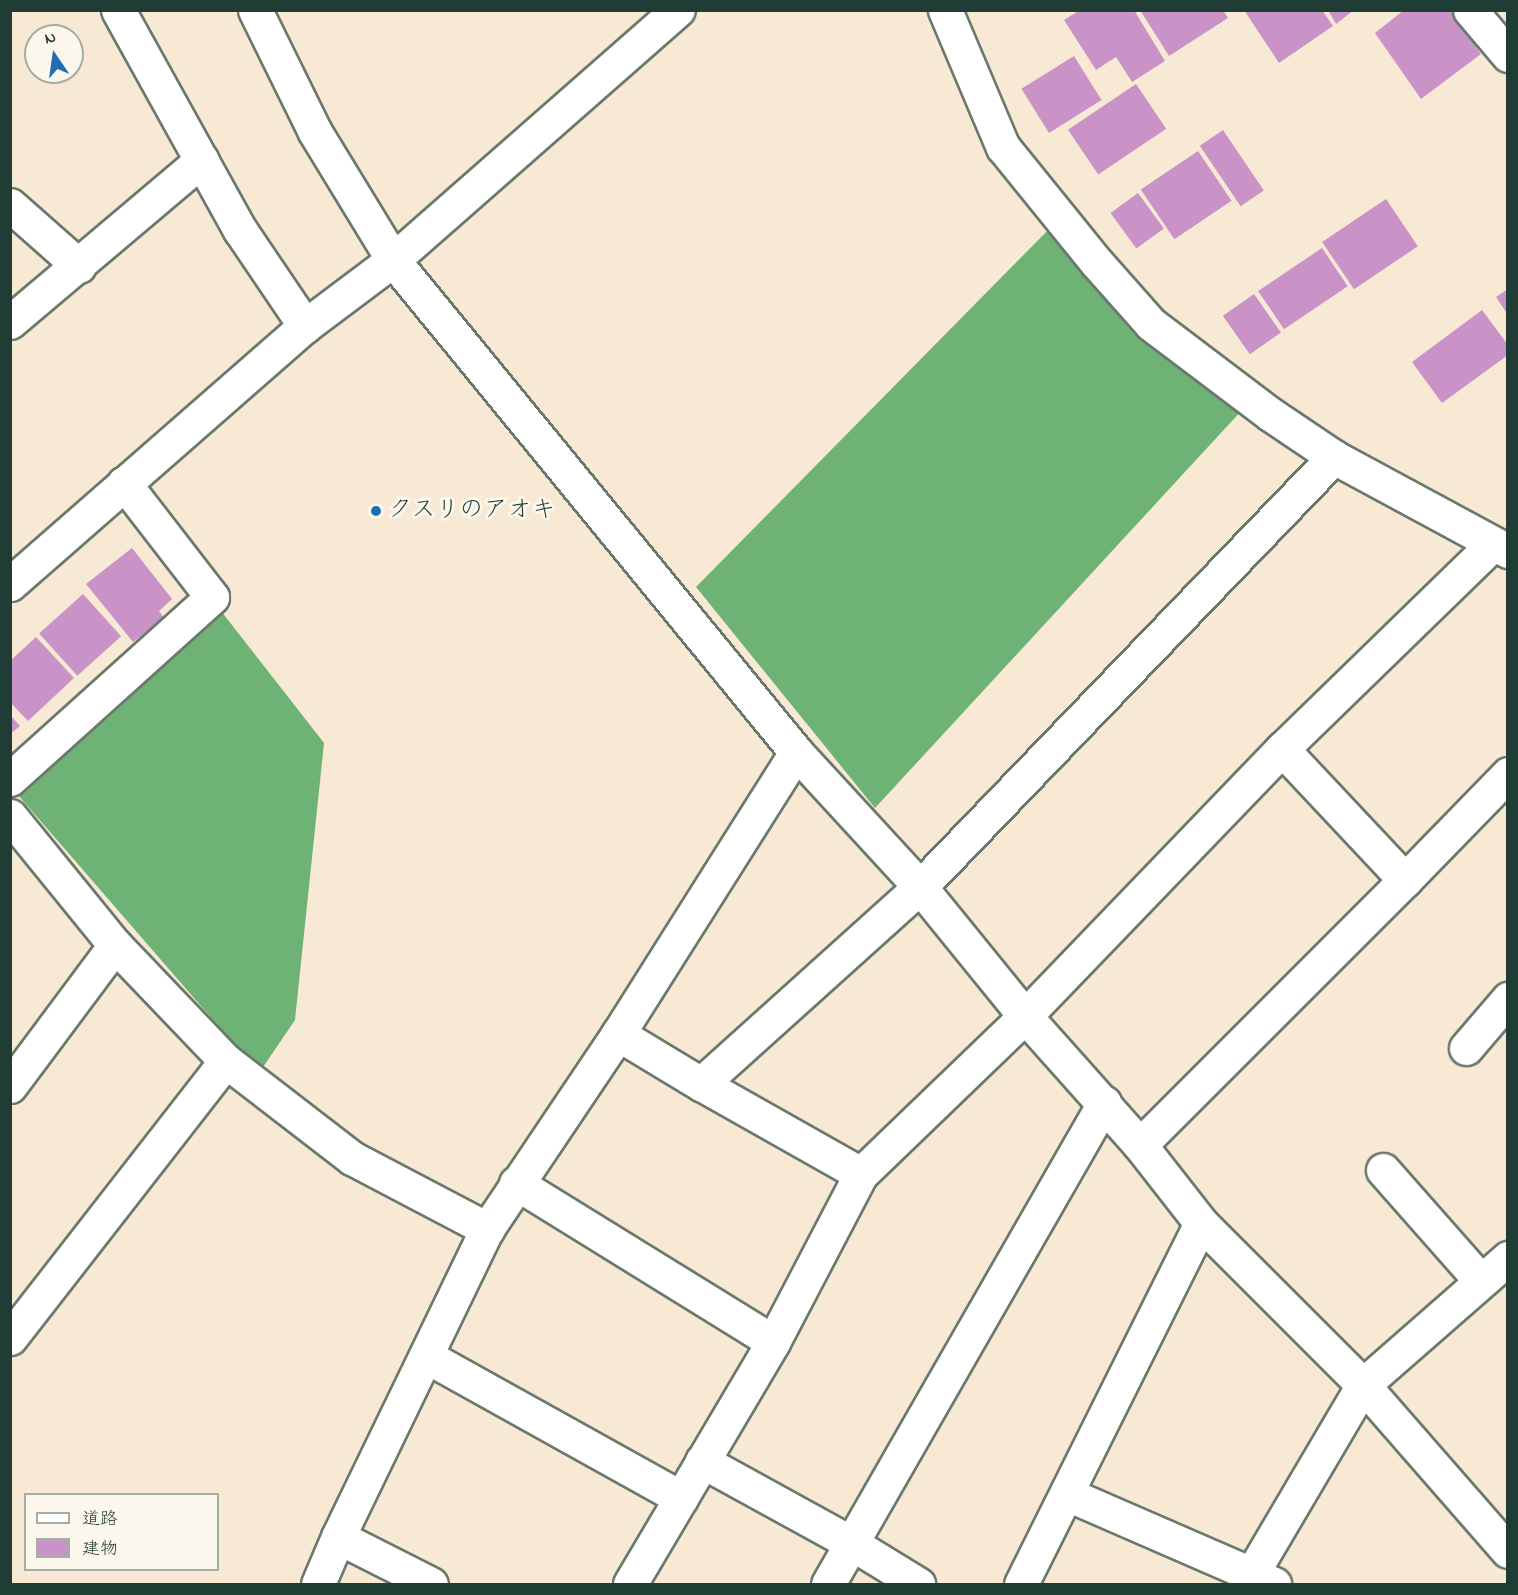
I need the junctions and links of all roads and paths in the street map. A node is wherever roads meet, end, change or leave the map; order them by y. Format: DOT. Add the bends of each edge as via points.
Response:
graph roads {
  1 [pos="118,10"];
  2 [pos="255,10"];
  3 [pos="678,10"];
  4 [pos="945,10"];
  5 [pos="1471,11"];
  6 [pos="1508,55"];
  7 [pos="202,160"];
  8 [pos="10,205"];
  9 [pos="393,260"];
  10 [pos="79,266"];
  11 [pos="10,321"];
  12 [pos="305,326"];
  13 [pos="1334,457"];
  14 [pos="124,483"];
  15 [pos="1500,547"];
  16 [pos="10,584"];
  17 [pos="1282,749"];
  18 [pos="796,752"];
  19 [pos="1508,774"];
  20 [pos="10,779"];
  21 [pos="10,816"];
  22 [pos="1405,880"];
  23 [pos="920,887"];
  24 [pos="115,945"];
  25 [pos="1508,999"];
  26 [pos="1025,1016"];
  27 [pos="618,1034"];
  28 [pos="1466,1048"];
  29 [pos="226,1060"];
  30 [pos="701,1084"];
  31 [pos="10,1086"];
  32 [pos="1104,1104"];
  33 [pos="1140,1145"];
  34 [pos="1383,1170"];
  35 [pos="861,1174"];
  36 [pos="516,1183"];
  37 [pos="1201,1223"];
  38 [pos="487,1229"];
  39 [pos="1508,1258"];
  40 [pos="1481,1281"];
  41 [pos="10,1338"];
  42 [pos="773,1342"];
  43 [pos="426,1356"];
  44 [pos="1363,1385"];
  45 [pos="702,1461"];
  46 [pos="1067,1494"];
  47 [pos="681,1498"];
  48 [pos="1497,1517"];
  49 [pos="338,1537"];
  50 [pos="851,1543"];
  51 [pos="1508,1551"];
  52 [pos="1263,1580"];
  53 [pos="318,1584"];
  54 [pos="431,1584"];
  55 [pos="630,1584"];
  56 [pos="828,1584"];
  57 [pos="918,1584"];
  58 [pos="1021,1584"];
  1 -- 7 [label="street"];
  2 -- 9 [label="street" via="315,132"];
  3 -- 9 [label="street"];
  4 -- 13 [label="street" via="1003,147 1097,263 1151,324"];
  5 -- 6 [label="street"];
  7 -- 10 [label="street"];
  7 -- 12 [label="street" via="240,230"];
  8 -- 10 [label="street"];
  9 -- 12 [label="street"];
  9 -- 18 [label="street"];
  10 -- 11 [label="street"];
  12 -- 14 [label="street"];
  13 -- 15 [label="street"];
  13 -- 23 [label="street"];
  14 -- 16 [label="street"];
  14 -- 20 [label="street" via="212,597"];
  15 -- 17 [label="street"];
  17 -- 22 [label="street"];
  17 -- 26 [label="street"];
  18 -- 23 [label="street"];
  18 -- 27 [label="street"];
  19 -- 22 [label="street"];
  21 -- 24 [label="street"];
  22 -- 33 [label="street"];
  23 -- 26 [label="street"];
  23 -- 30 [label="street"];
  24 -- 29 [label="street"];
  24 -- 31 [label="street"];
  25 -- 28 [label="street"];
  26 -- 32 [label="street"];
  26 -- 35 [label="street"];
  27 -- 30 [label="street"];
  27 -- 36 [label="street"];
  29 -- 38 [label="street" via="352,1158"];
  29 -- 41 [label="street"];
  30 -- 35 [label="street"];
  32 -- 33 [label="street"];
  32 -- 50 [label="street"];
  33 -- 37 [label="street"];
  34 -- 40 [label="street"];
  35 -- 42 [label="street"];
  36 -- 38 [label="street"];
  36 -- 42 [label="street"];
  37 -- 44 [label="street"];
  37 -- 46 [label="street"];
  38 -- 43 [label="street"];
  39 -- 40 [label="street"];
  40 -- 44 [label="street"];
  42 -- 45 [label="street"];
  43 -- 47 [label="street"];
  43 -- 49 [label="street"];
  44 -- 48 [label="street"];
  44 -- 52 [label="street"];
  45 -- 47 [label="street"];
  45 -- 50 [label="street"];
  46 -- 52 [label="street"];
  46 -- 58 [label="street"];
  47 -- 55 [label="street"];
  48 -- 51 [label="street"];
  49 -- 53 [label="street"];
  49 -- 54 [label="street"];
  50 -- 56 [label="street"];
  50 -- 57 [label="street"];
}
